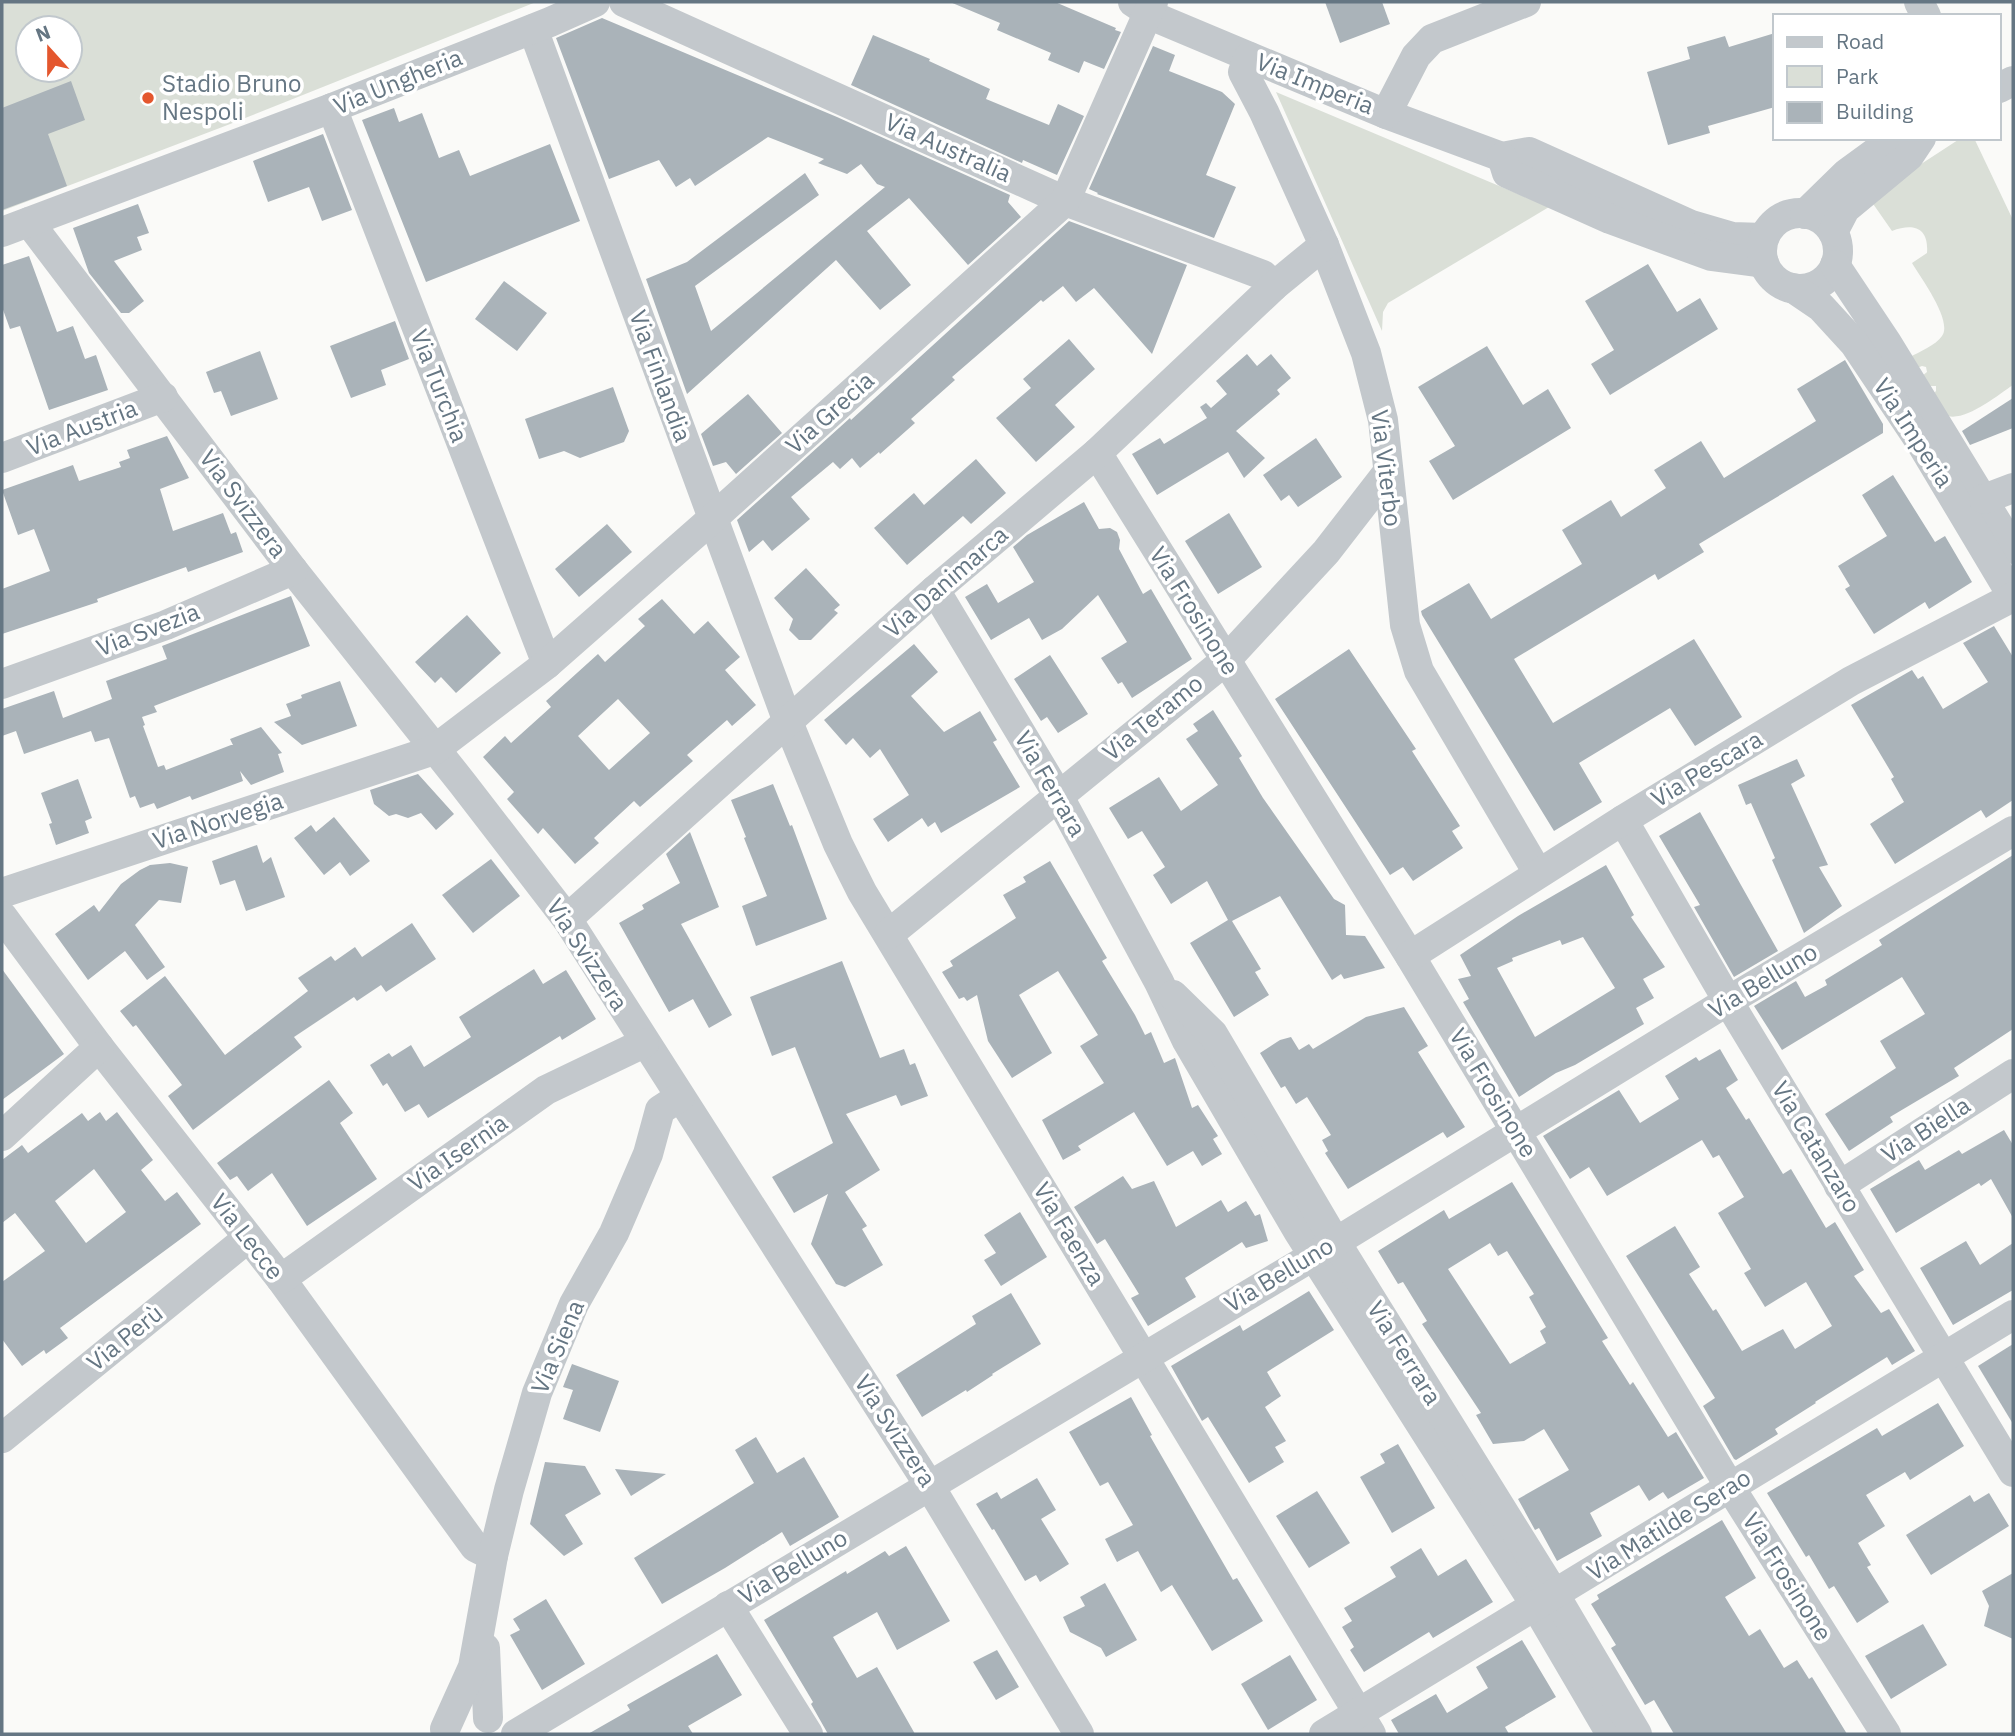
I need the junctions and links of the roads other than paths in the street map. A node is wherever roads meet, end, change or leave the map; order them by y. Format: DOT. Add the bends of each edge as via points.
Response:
graph roads {
  1 [pos="595,2"];
  2 [pos="624,2"];
  3 [pos="1118,2"];
  4 [pos="1525,2"];
  5 [pos="1145,6"];
  6 [pos="533,29"];
  7 [pos="1249,57"];
  8 [pos="332,108"];
  9 [pos="1386,114"];
  10 [pos="1892,140"];
  11 [pos="1920,140"];
  12 [pos="1065,201"];
  13 [pos="1805,214"];
  14 [pos="15,227"];
  15 [pos="1833,232"];
  16 [pos="1324,245"];
  17 [pos="1764,251"];
  18 [pos="1835,265"];
  19 [pos="1274,286"];
  20 [pos="1793,288"];
  21 [pos="163,397"];
  22 [pos="1097,453"];
  23 [pos="2,458"];
  24 [pos="1388,472"];
  25 [pos="2013,488"];
  26 [pos="1984,499"];
  27 [pos="712,519"];
  28 [pos="2013,549"];
  29 [pos="293,570"];
  30 [pos="935,590"];
  31 [pos="2013,597"];
  32 [pos="1225,661"];
  33 [pos="547,664"];
  34 [pos="2,684"];
  35 [pos="788,722"];
  36 [pos="434,750"];
  37 [pos="1058,795"];
  38 [pos="1623,820"];
  39 [pos="2013,831"];
  40 [pos="1538,873"];
  41 [pos="2,893"];
  42 [pos="2,916"];
  43 [pos="566,919"];
  44 [pos="889,934"];
  45 [pos="1410,956"];
  46 [pos="1728,1001"];
  47 [pos="644,1043"];
  48 [pos="99,1047"];
  49 [pos="2013,1074"];
  50 [pos="680,1097"];
  51 [pos="1516,1131"];
  52 [pos="2,1136"];
  53 [pos="1839,1186"];
  54 [pos="248,1238"];
  55 [pos="1324,1249"];
  56 [pos="281,1279"];
  57 [pos="2013,1315"];
  58 [pos="1143,1357"];
  59 [pos="1943,1358"];
  60 [pos="2,1438"];
  61 [pos="2013,1472"];
  62 [pos="929,1485"];
  63 [pos="1730,1487"];
  64 [pos="493,1556"];
  65 [pos="1545,1601"];
  66 [pos="728,1606"];
  67 [pos="483,1617"];
  68 [pos="1364,1724"];
  69 [pos="500,1727"];
  70 [pos="444,1732"];
  71 [pos="808,1734"];
  72 [pos="1079,1734"];
  73 [pos="1324,1734"];
  74 [pos="1611,1734"];
  75 [pos="1637,1734"];
  76 [pos="1886,1734"];
  1 -- 6 [label="street, Via Ungheria"];
  2 -- 12 [label="street, Via Australia"];
  3 -- 5 [label="street, Via Imperia"];
  4 -- 9 [label="street" via="1432,39 1416,56"];
  5 -- 7 [label="street, Via Imperia"];
  5 -- 12 [label="street, Via Grecia"];
  6 -- 8 [label="street, Via Ungheria"];
  6 -- 27 [label="street, Via Finlandia"];
  7 -- 9 [label="street, Via Imperia"];
  7 -- 16 [label="street, Via Viterbo" via="1243,72"];
  8 -- 14 [label="street, Via Ungheria"];
  8 -- 33 [label="street, Via Turchia"];
  9 -- 17 [label="street, Via Imperia" via="1502,157 1530,152 1691,225"];
  10 -- 13 [label="street" via="1847,173"];
  11 -- 15 [label="street" via="1909,156 1845,209"];
  12 -- 19 [label="street, Via Australia" via="1263,275"];
  12 -- 27 [label="street, Via Grecia"];
  13 -- 15 [label="street"];
  13 -- 17 [label="street" via="1776,222"];
  14 -- 21 [label="street, Via Svizzera"];
  15 -- 18 [label="street" via="1838,254"];
  16 -- 19 [label="street, Via Danimarca"];
  16 -- 24 [label="street, Via Viterbo" via="1366,354 1383,419"];
  17 -- 20 [label="street" via="1772,277"];
  18 -- 20 [label="street" via="1814,286"];
  18 -- 26 [label="street, Via Imperia"];
  19 -- 22 [label="street, Via Danimarca"];
  20 -- 31 [label="street, Via Imperia" via="1826,312 1854,344 1921,443"];
  21 -- 23 [label="street, Via Austria"];
  21 -- 29 [label="street, Via Svizzera"];
  22 -- 30 [label="street, Via Danimarca"];
  22 -- 32 [label="street, Via Frosinone"];
  24 -- 32 [label="street, Via Teramo" via="1326,552"];
  24 -- 40 [label="street, Via Viterbo" via="1405,625 1419,671"];
  25 -- 26 [label="street"];
  26 -- 28 [label="street, Via Imperia"];
  27 -- 33 [label="street, Via Grecia"];
  27 -- 35 [label="street, Via Finlandia"];
  29 -- 34 [label="street, Via Svezia" via="166,625"];
  29 -- 36 [label="street, Via Svizzera"];
  30 -- 35 [label="street, Via Danimarca"];
  30 -- 37 [label="street, Via Ferrara"];
  31 -- 38 [label="street, Via Pescara" via="1851,681"];
  32 -- 37 [label="street, Via Teramo"];
  32 -- 45 [label="street, Via Frosinone"];
  33 -- 36 [label="street, Via Grecia"];
  35 -- 43 [label="street, Via Danimarca"];
  35 -- 44 [label="street, Via Faenza" via="838,844"];
  36 -- 41 [label="street, Via Norvegia"];
  36 -- 43 [label="street, Via Svizzera"];
  37 -- 44 [label="street, Via Teramo"];
  37 -- 55 [label="street, Via Ferrara" via="1159,982 1213,1034"];
  38 -- 40 [label="street, Via Pescara"];
  38 -- 46 [label="street, Via Catanzaro"];
  39 -- 46 [label="street, Via Belluno"];
  40 -- 45 [label="street, Via Pescara"];
  42 -- 48 [label="street, Via Lecce"];
  43 -- 47 [label="street, Via Svizzera"];
  44 -- 58 [label="street, Via Faenza"];
  45 -- 51 [label="street, Via Frosinone"];
  46 -- 51 [label="street, Via Belluno"];
  46 -- 53 [label="street, Via Catanzaro"];
  47 -- 50 [label="street, Via Svizzera"];
  47 -- 56 [label="street, Via Isernia" via="546,1090"];
  48 -- 52 [label="street"];
  48 -- 54 [label="street, Via Lecce"];
  49 -- 53 [label="street, Via Biella"];
  50 -- 62 [label="street, Via Svizzera"];
  50 -- 64 [label="street, Via Siena" via="660,1110 648,1154 614,1233 575,1304 537,1393"];
  51 -- 55 [label="street, Via Belluno"];
  51 -- 63 [label="street, Via Frosinone"];
  53 -- 59 [label="street, Via Catanzaro"];
  54 -- 56 [label="street, Via Lecce"];
  54 -- 60 [label="street, Via Perù"];
  55 -- 58 [label="street, Via Belluno"];
  55 -- 65 [label="street, Via Ferrara"];
  56 -- 64 [label="street, Via Lecce" via="475,1547"];
  57 -- 59 [label="street, Via Matilde Serao"];
  58 -- 62 [label="street, Via Belluno"];
  58 -- 68 [label="street, Via Faenza"];
  59 -- 61 [label="street, Via Catanzaro"];
  59 -- 63 [label="street, Via Matilde Serao"];
  62 -- 66 [label="street, Via Belluno"];
  62 -- 72 [label="street, Via Svizzera"];
  63 -- 65 [label="street, Via Matilde Serao"];
  63 -- 76 [label="street, Via Frosinone"];
  64 -- 67 [label="street, Via Siena"];
  65 -- 68 [label="street, Via Matilde Serao"];
  65 -- 74 [label="street, Via Ferrara"];
  65 -- 75 [label="street, Via Ferrara"];
  66 -- 69 [label="street, Via Belluno" via="543,1719 517,1719"];
  66 -- 71 [label="street"];
  67 -- 69 [label="street, Via Siena"];
  67 -- 70 [label="street, Via Siena" via="473,1667"];
  68 -- 73 [label="street, Via Matilde Serao"];
  69 -- 70 [label="street, Via Belluno" via="474,1713 455,1719"];
}
